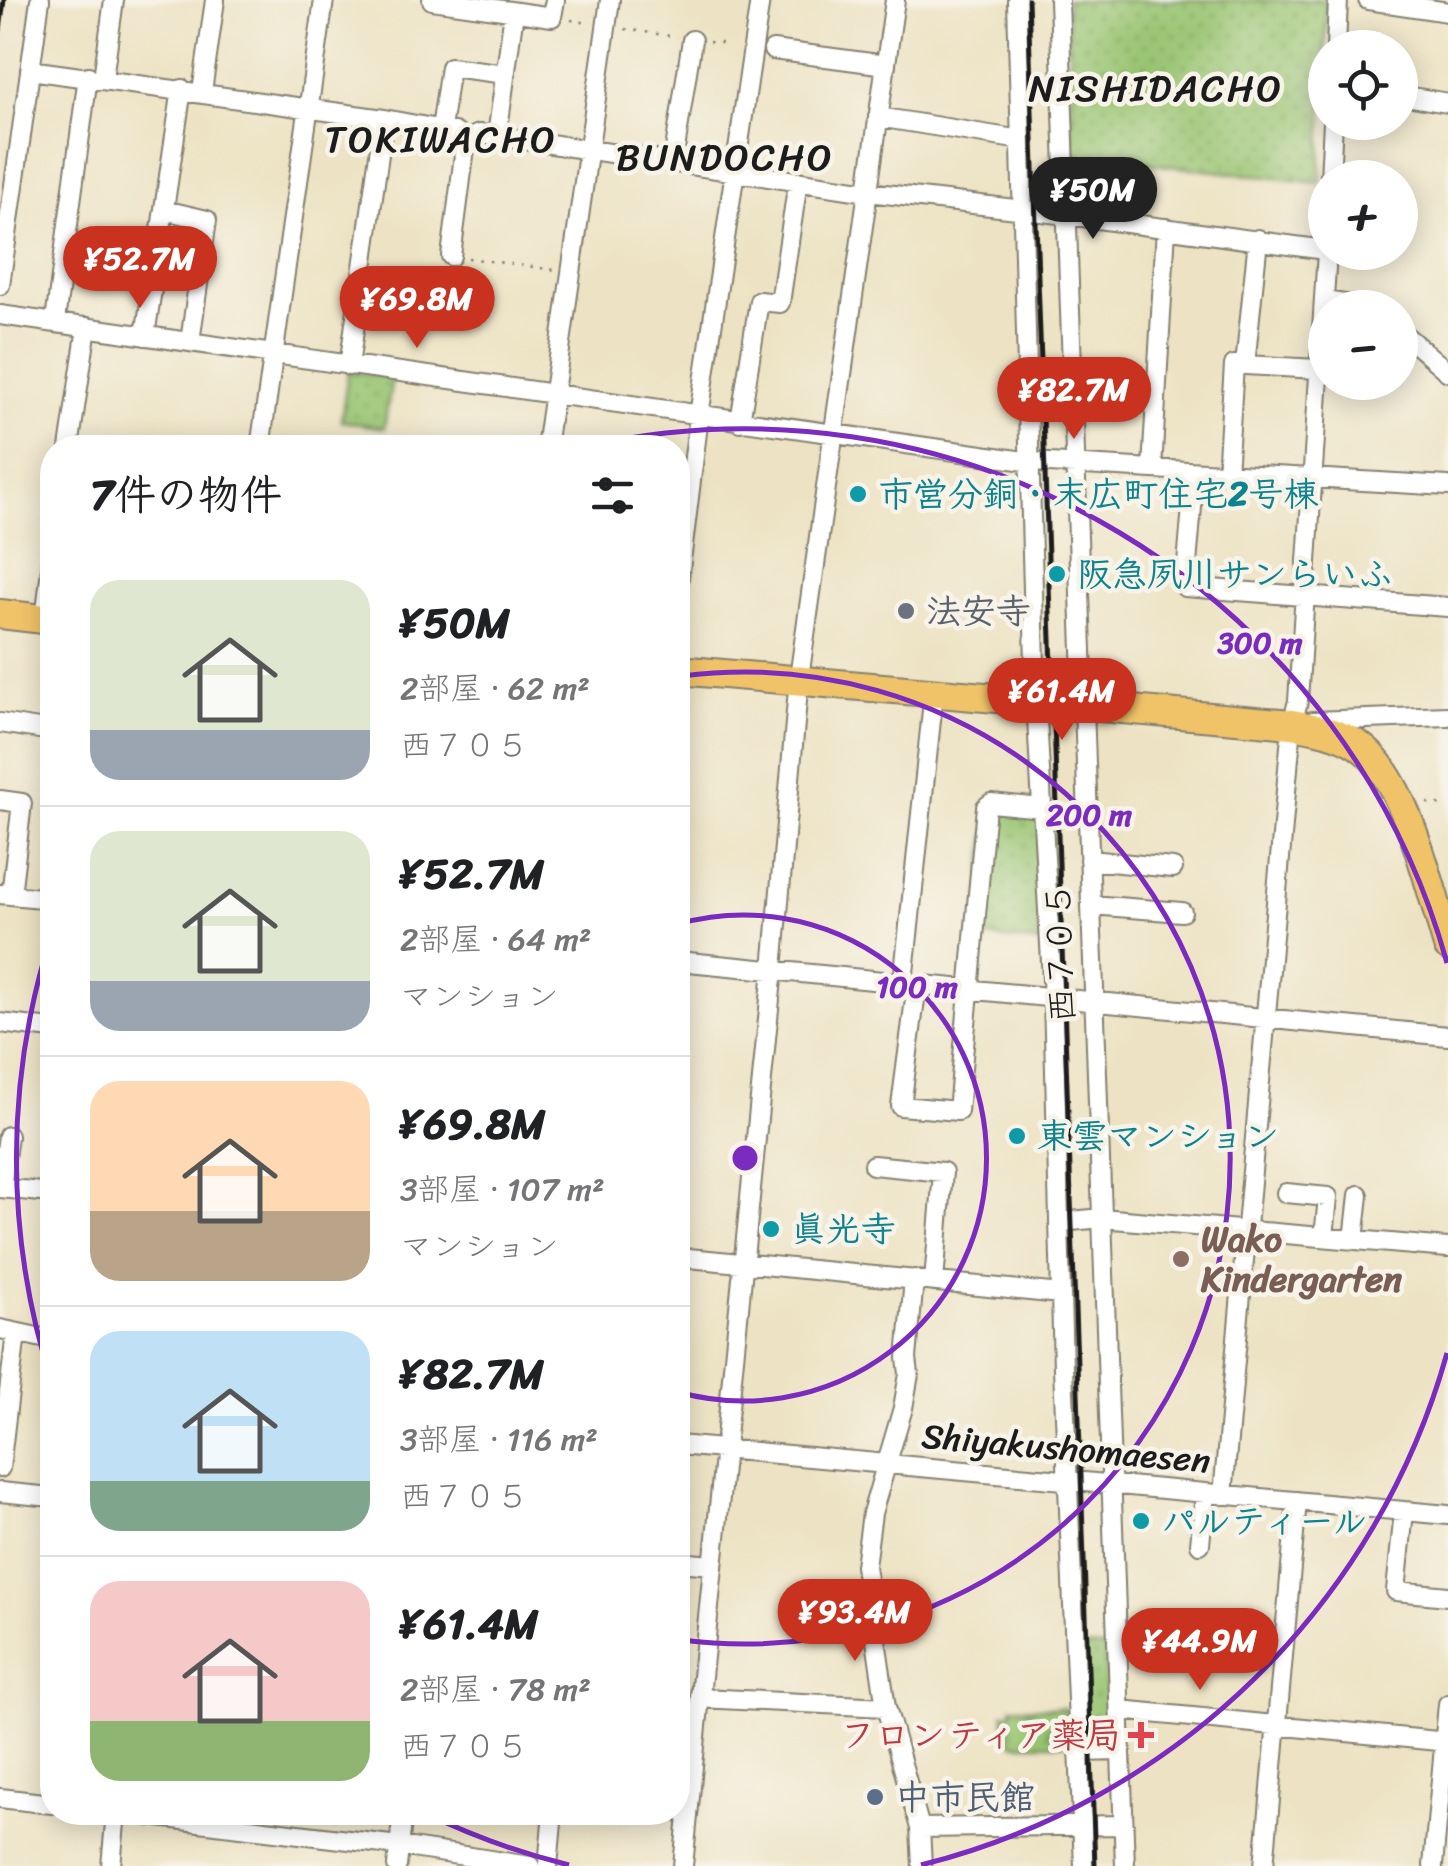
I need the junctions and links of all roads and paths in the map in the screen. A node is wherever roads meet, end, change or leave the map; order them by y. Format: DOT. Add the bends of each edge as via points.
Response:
graph roads {
  1 [pos="40,0"];
  2 [pos="114,0"];
  3 [pos="214,0"];
  4 [pos="324,0"];
  5 [pos="432,0"];
  6 [pos="610,0"];
  7 [pos="760,0"];
  8 [pos="896,0"];
  9 [pos="1017,0"];
  10 [pos="1059,0"];
  11 [pos="1338,0"];
  12 [pos="1368,0"];
  13 [pos="474,3"];
  14 [pos="553,9"];
  15 [pos="514,12"];
  16 [pos="1448,12"];
  17 [pos="606,26"];
  18 [pos="1337,30"];
  19 [pos="692,40"];
  20 [pos="728,44"];
  21 [pos="774,50"];
  22 [pos="886,66"];
  23 [pos="30,70"];
  24 [pos="506,74"];
  25 [pos="95,77"];
  26 [pos="192,91"];
  27 [pos="1418,97"];
  28 [pos="1448,103"];
  29 [pos="308,108"];
  30 [pos="878,118"];
  31 [pos="384,119"];
  32 [pos="440,129"];
  33 [pos="497,136"];
  34 [pos="466,140"];
  35 [pos="1020,140"];
  36 [pos="588,150"];
  37 [pos="673,162"];
  38 [pos="734,172"];
  39 [pos="798,182"];
  40 [pos="868,192"];
  41 [pos="164,210"];
  42 [pos="1024,212"];
  43 [pos="1068,215"];
  44 [pos="1166,228"];
  45 [pos="1258,239"];
  46 [pos="1308,248"];
  47 [pos="452,256"];
  48 [pos="571,272"];
  49 [pos="0,284"];
  50 [pos="0,315"];
  51 [pos="55,321"];
  52 [pos="87,326"];
  53 [pos="145,336"];
  54 [pos="190,342"];
  55 [pos="1418,346"];
  56 [pos="273,355"];
  57 [pos="1246,365"];
  58 [pos="349,366"];
  59 [pos="1308,368"];
  60 [pos="1448,372"];
  61 [pos="554,393"];
  62 [pos="1316,400"];
  63 [pos="699,416"];
  64 [pos="740,422"];
  65 [pos="833,434"];
  66 [pos="71,435"];
  67 [pos="262,435"];
  68 [pos="548,435"];
  69 [pos="1032,462"];
  70 [pos="1077,466"];
  71 [pos="1152,469"];
  72 [pos="1195,472"];
  73 [pos="1226,474"];
  74 [pos="1312,480"];
  75 [pos="1448,486"];
  76 [pos="690,489"];
  77 [pos="1304,597"];
  78 [pos="1448,607"];
  79 [pos="0,614"];
  80 [pos="40,619"];
  81 [pos="690,671"];
  82 [pos="798,678"];
  83 [pos="934,692"];
  84 [pos="1036,701"];
  85 [pos="1084,706"];
  86 [pos="1448,716"];
  87 [pos="0,724"];
  88 [pos="1292,724"];
  89 [pos="40,729"];
  90 [pos="0,800"];
  91 [pos="1427,804"];
  92 [pos="1448,805"];
  93 [pos="1042,808"];
  94 [pos="1089,860"];
  95 [pos="1173,868"];
  96 [pos="6,894"];
  97 [pos="40,898"];
  98 [pos="1090,905"];
  99 [pos="1182,912"];
  100 [pos="1448,946"];
  101 [pos="690,961"];
  102 [pos="773,969"];
  103 [pos="910,982"];
  104 [pos="967,987"];
  105 [pos="1054,997"];
  106 [pos="1094,1000"];
  107 [pos="1267,1018"];
  108 [pos="0,1023"];
  109 [pos="40,1027"];
  110 [pos="1448,1036"];
  111 [pos="8,1136"];
  112 [pos="873,1165"];
  113 [pos="1,1188"];
  114 [pos="40,1192"];
  115 [pos="1286,1192"];
  116 [pos="1358,1195"];
  117 [pos="1102,1218"];
  118 [pos="1060,1222"];
  119 [pos="1248,1230"];
  120 [pos="1324,1237"];
  121 [pos="1354,1240"];
  122 [pos="1448,1248"];
  123 [pos="690,1258"];
  124 [pos="742,1264"];
  125 [pos="914,1280"];
  126 [pos="934,1282"];
  127 [pos="1060,1294"];
  128 [pos="8,1331"];
  129 [pos="40,1338"];
  130 [pos="690,1446"];
  131 [pos="724,1449"];
  132 [pos="886,1465"];
  133 [pos="0,1468"];
  134 [pos="1069,1482"];
  135 [pos="1110,1485"];
  136 [pos="0,1492"];
  137 [pos="1214,1494"];
  138 [pos="40,1497"];
  139 [pos="1296,1501"];
  140 [pos="1404,1511"];
  141 [pos="1448,1514"];
  142 [pos="1200,1544"];
  143 [pos="690,1563"];
  144 [pos="713,1565"];
  145 [pos="1448,1596"];
  146 [pos="700,1698"];
  147 [pos="1448,1704"];
  148 [pos="886,1708"];
  149 [pos="1120,1710"];
  150 [pos="1276,1723"];
  151 [pos="1446,1741"];
  152 [pos="1122,1750"];
  153 [pos="1080,1752"];
  154 [pos="690,1797"];
  155 [pos="0,1798"];
  156 [pos="40,1803"];
  157 [pos="115,1825"];
  158 [pos="224,1825"];
  159 [pos="401,1825"];
  160 [pos="552,1825"];
  161 [pos="687,1825"];
  162 [pos="1124,1825"];
  163 [pos="1083,1826"];
  164 [pos="920,1828"];
  165 [pos="399,1846"];
  166 [pos="110,1866"];
  167 [pos="397,1866"];
  168 [pos="530,1866"];
  169 [pos="548,1866"];
  170 [pos="683,1866"];
  171 [pos="922,1866"];
  172 [pos="1084,1866"];
  173 [pos="1126,1866"];
  174 [pos="1264,1866"];
  175 [pos="1433,1866"];
  1 -- 23 [label="street"];
  2 -- 25 [label="street"];
  3 -- 26 [label="street"];
  4 -- 29 [label="street"];
  5 -- 13 [label="street"];
  6 -- 17 [label="street"];
  7 -- 38 [label="street"];
  8 -- 22 [label="street"];
  9 -- 35 [label="street"];
  10 -- 43 [label="street, 西７０５"];
  11 -- 18 [label="street"];
  12 -- 16 [label="street"];
  13 -- 15 [label="street"];
  14 -- 15 [label="street"];
  14 -- 17 [label="path"];
  15 -- 24 [label="street"];
  17 -- 19 [label="path"];
  17 -- 36 [label="street"];
  19 -- 20 [label="path"];
  19 -- 37 [label="street"];
  21 -- 22 [label="street"];
  22 -- 30 [label="street"];
  23 -- 25 [label="street"];
  23 -- 49 [label="street"];
  24 -- 32 [label="street" via="450,67"];
  24 -- 33 [label="street"];
  25 -- 26 [label="street"];
  25 -- 51 [label="street"];
  26 -- 29 [label="street"];
  26 -- 41 [label="street"];
  27 -- 28 [label="street"];
  29 -- 31 [label="street"];
  29 -- 56 [label="street"];
  30 -- 35 [label="street"];
  30 -- 40 [label="street"];
  31 -- 32 [label="street"];
  31 -- 58 [label="street"];
  32 -- 34 [label="street"];
  33 -- 34 [label="street"];
  33 -- 36 [label="street"];
  34 -- 47 [label="street"];
  35 -- 42 [label="street"];
  36 -- 37 [label="street"];
  36 -- 48 [label="street"];
  37 -- 38 [label="street"];
  38 -- 39 [label="street"];
  38 -- 63 [label="street"];
  39 -- 40 [label="street"];
  39 -- 64 [label="street" via="780,303 759,302"];
  40 -- 42 [label="street"];
  40 -- 65 [label="street"];
  41 -- 53 [label="street"];
  41 -- 54 [label="street" via="207,220"];
  42 -- 43 [label="street"];
  42 -- 69 [label="street"];
  43 -- 44 [label="street"];
  43 -- 70 [label="street, 西７０５"];
  44 -- 45 [label="street"];
  44 -- 71 [label="street"];
  45 -- 46 [label="street"];
  45 -- 57 [label="street"];
  47 -- 48 [label="path"];
  48 -- 61 [label="street"];
  50 -- 51 [label="street"];
  51 -- 52 [label="street"];
  52 -- 53 [label="street"];
  52 -- 66 [label="street"];
  53 -- 54 [label="street"];
  54 -- 56 [label="street"];
  55 -- 60 [label="street"];
  56 -- 58 [label="street"];
  56 -- 67 [label="street"];
  57 -- 59 [label="street"];
  57 -- 73 [label="street" via="1234,365"];
  58 -- 61 [label="street"];
  61 -- 63 [label="street"];
  61 -- 68 [label="street"];
  62 -- 74 [label="street"];
  63 -- 64 [label="street"];
  63 -- 76 [label="street"];
  64 -- 65 [label="street"];
  65 -- 69 [label="street"];
  65 -- 82 [label="street"];
  69 -- 70 [label="street"];
  69 -- 84 [label="street"];
  70 -- 71 [label="street"];
  70 -- 85 [label="street, 西７０５"];
  71 -- 72 [label="street"];
  72 -- 73 [label="street"];
  72 -- 77 [label="street" via="1185,587"];
  73 -- 74 [label="street"];
  74 -- 75 [label="street"];
  74 -- 77 [label="street"];
  77 -- 78 [label="street"];
  77 -- 88 [label="street"];
  79 -- 80 [label="highway"];
  81 -- 82 [label="highway"];
  82 -- 83 [label="highway"];
  82 -- 102 [label="street"];
  83 -- 84 [label="highway"];
  83 -- 103 [label="street"];
  84 -- 85 [label="highway"];
  84 -- 93 [label="street"];
  85 -- 88 [label="highway"];
  85 -- 94 [label="street, 西７０５"];
  86 -- 88 [label="street"];
  87 -- 89 [label="street"];
  88 -- 100 [label="highway" via="1341,736 1384,772 1406,814"];
  88 -- 107 [label="street"];
  90 -- 96 [label="street" via="22,803"];
  91 -- 92 [label="path"];
  93 -- 104 [label="street" via="990,802 986,807"];
  93 -- 105 [label="street"];
  94 -- 95 [label="street"];
  94 -- 98 [label="street, 西７０５"];
  96 -- 97 [label="street"];
  98 -- 99 [label="street"];
  98 -- 106 [label="street, 西７０５"];
  101 -- 102 [label="street"];
  102 -- 103 [label="street"];
  102 -- 124 [label="street"];
  103 -- 104 [label="street"];
  103 -- 104 [label="street" via="901,1106 958,1111"];
  104 -- 105 [label="street"];
  105 -- 106 [label="street"];
  105 -- 118 [label="street"];
  106 -- 107 [label="street"];
  106 -- 117 [label="street, 西７０５"];
  107 -- 110 [label="street"];
  107 -- 119 [label="street"];
  108 -- 109 [label="street"];
  111 -- 113 [label="street"];
  112 -- 126 [label="street" via="943,1172"];
  113 -- 114 [label="street"];
  115 -- 120 [label="street" via="1328,1197"];
  116 -- 121 [label="street"];
  117 -- 118 [label="street"];
  117 -- 119 [label="street"];
  117 -- 135 [label="street, 西７０５"];
  118 -- 127 [label="street"];
  119 -- 120 [label="street"];
  119 -- 137 [label="street"];
  120 -- 121 [label="street"];
  121 -- 122 [label="street"];
  123 -- 124 [label="street"];
  124 -- 125 [label="street"];
  124 -- 131 [label="street"];
  125 -- 126 [label="street"];
  125 -- 132 [label="street" via="904,1408"];
  126 -- 127 [label="street"];
  127 -- 134 [label="street"];
  128 -- 129 [label="street"];
  128 -- 133 [label="street"];
  130 -- 131 [label="street, Shiyakushomaesen"];
  131 -- 132 [label="street, Shiyakushomaesen"];
  131 -- 144 [label="street"];
  132 -- 134 [label="street, Shiyakushomaesen"];
  132 -- 148 [label="street" via="865,1566"];
  134 -- 135 [label="street, Shiyakushomaesen"];
  134 -- 153 [label="street"];
  135 -- 137 [label="street, Shiyakushomaesen"];
  135 -- 149 [label="street, 西７０５"];
  136 -- 138 [label="street"];
  137 -- 139 [label="street, Shiyakushomaesen"];
  137 -- 142 [label="street"];
  139 -- 140 [label="street, Shiyakushomaesen"];
  139 -- 150 [label="street"];
  140 -- 141 [label="street, Shiyakushomaesen"];
  140 -- 145 [label="street" via="1396,1591"];
  143 -- 144 [label="street"];
  144 -- 146 [label="street"];
  146 -- 148 [label="street"];
  146 -- 154 [label="street"];
  147 -- 151 [label="street"];
  148 -- 164 [label="street"];
  149 -- 150 [label="street"];
  149 -- 152 [label="street, 西７０５"];
  150 -- 151 [label="street"];
  150 -- 174 [label="street"];
  151 -- 175 [label="street"];
  152 -- 153 [label="street"];
  152 -- 162 [label="street, 西７０５"];
  153 -- 163 [label="street"];
  155 -- 156 [label="street"];
  157 -- 166 [label="street"];
  158 -- 165 [label="street"];
  159 -- 165 [label="street"];
  160 -- 169 [label="street"];
  161 -- 170 [label="street"];
  162 -- 163 [label="street"];
  162 -- 173 [label="street, 西７０５"];
  163 -- 164 [label="street"];
  163 -- 172 [label="street"];
  164 -- 171 [label="street"];
  165 -- 167 [label="street"];
  165 -- 168 [label="street"];
}
